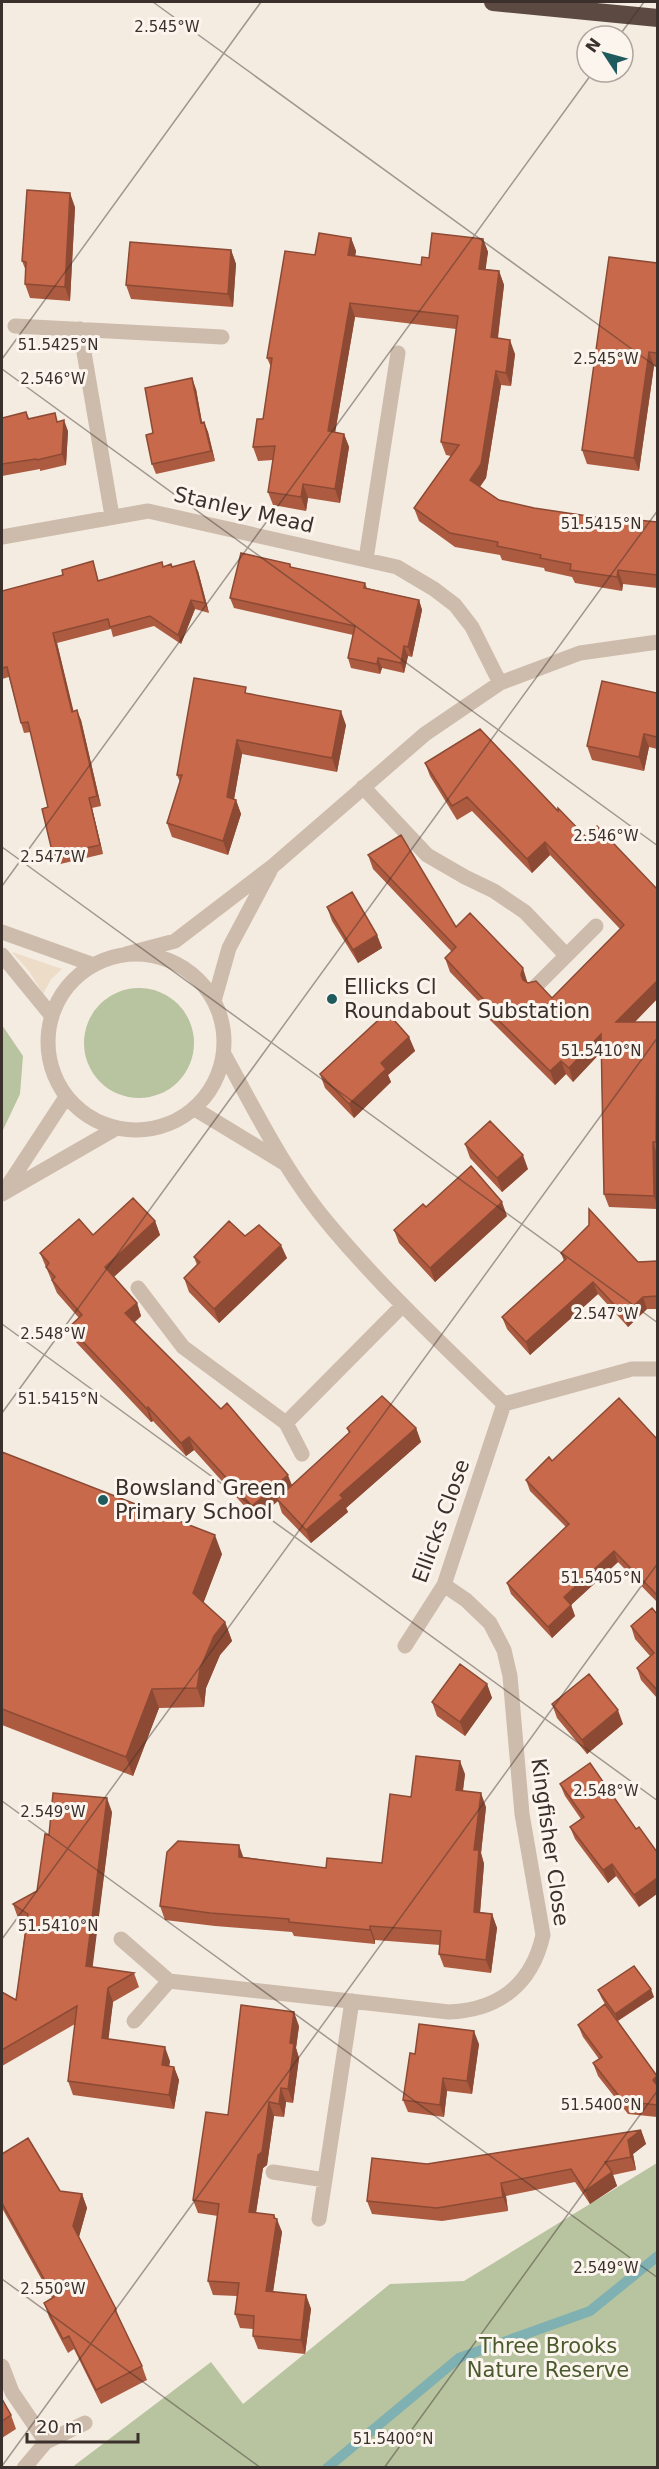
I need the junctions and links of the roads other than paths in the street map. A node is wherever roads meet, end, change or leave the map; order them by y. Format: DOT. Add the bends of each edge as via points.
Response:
graph roads {
  1 [pos="494,2"];
  2 [pos="657,18"];
  3 [pos="15,326"];
  4 [pos="80,329"];
  5 [pos="222,337"];
  6 [pos="398,353"];
  7 [pos="112,516"];
  8 [pos="2,537"];
  9 [pos="366,559"];
  10 [pos="657,642"];
  11 [pos="500,683"];
  12 [pos="363,787"];
  13 [pos="273,866"];
  14 [pos="596,926"];
  15 [pos="2,932"];
  16 [pos="126,954"];
  17 [pos="2,955"];
  18 [pos="566,955"];
  19 [pos="94,964"];
  20 [pos="535,987"];
  21 [pos="214,1001"];
  22 [pos="51,1015"];
  23 [pos="224,1054"];
  24 [pos="66,1097"];
  25 [pos="195,1109"];
  26 [pos="115,1129"];
  27 [pos="284,1163"];
  28 [pos="2,1193"];
  29 [pos="138,1288"];
  30 [pos="403,1305"];
  31 [pos="657,1369"];
  32 [pos="504,1404"];
  33 [pos="286,1423"];
  34 [pos="302,1454"];
  35 [pos="444,1585"];
  36 [pos="405,1646"];
  37 [pos="121,1939"];
  38 [pos="170,1981"];
  39 [pos="352,2001"];
  40 [pos="134,2021"];
  41 [pos="273,2172"];
  42 [pos="325,2180"];
  43 [pos="319,2219"];
  44 [pos="2,2366"];
  45 [pos="85,2423"];
  46 [pos="46,2442"];
  47 [pos="24,2468"];
  1 -- 2 [label="highway"];
  3 -- 4 [label="street"];
  4 -- 5 [label="street"];
  4 -- 7 [label="street"];
  6 -- 9 [label="street"];
  7 -- 8 [label="street, Stanley Mead"];
  7 -- 9 [label="street, Stanley Mead" via="148,511"];
  9 -- 11 [label="street, Stanley Mead" via="397,567 455,605"];
  10 -- 11 [label="street" via="580,653"];
  11 -- 12 [label="street" via="425,734"];
  12 -- 13 [label="street"];
  12 -- 18 [label="street" via="427,855 525,912"];
  13 -- 16 [label="street" via="175,941"];
  13 -- 21 [label="street" via="229,948"];
  14 -- 18 [label="street"];
  15 -- 19 [label="street"];
  16 -- 19 [label="street"];
  16 -- 21 [label="street" via="152,955 177,964 198,980"];
  17 -- 22 [label="street"];
  18 -- 20 [label="street"];
  19 -- 22 [label="street" via="61,995"];
  21 -- 23 [label="street" via="223,1027"];
  22 -- 24 [label="street" via="47,1044 52,1072"];
  23 -- 25 [label="street" via="208,1093"];
  23 -- 27 [label="street"];
  24 -- 26 [label="street" via="87,1117"];
  24 -- 28 [label="street"];
  25 -- 26 [label="street" via="171,1124 152,1129"];
  25 -- 27 [label="street"];
  26 -- 28 [label="street"];
  27 -- 30 [label="street" via="331,1227"];
  29 -- 33 [label="street" via="183,1347"];
  30 -- 32 [label="street"];
  30 -- 33 [label="street"];
  31 -- 32 [label="street" via="632,1369"];
  32 -- 35 [label="street, Ellicks Close"];
  33 -- 34 [label="street"];
  35 -- 36 [label="street, Ellicks Close"];
  35 -- 39 [label="street, Kingfisher Close" via="490,1623 504,1650 510,1676 522,1814 543,1935 539,1954 517,1988 471,2012"];
  37 -- 38 [label="street"];
  38 -- 39 [label="street, Kingfisher Close"];
  38 -- 40 [label="street"];
  39 -- 42 [label="street"];
  41 -- 42 [label="street"];
  42 -- 43 [label="street"];
  44 -- 46 [label="street" via="12,2392"];
  45 -- 46 [label="street"];
  46 -- 47 [label="street"];
}
